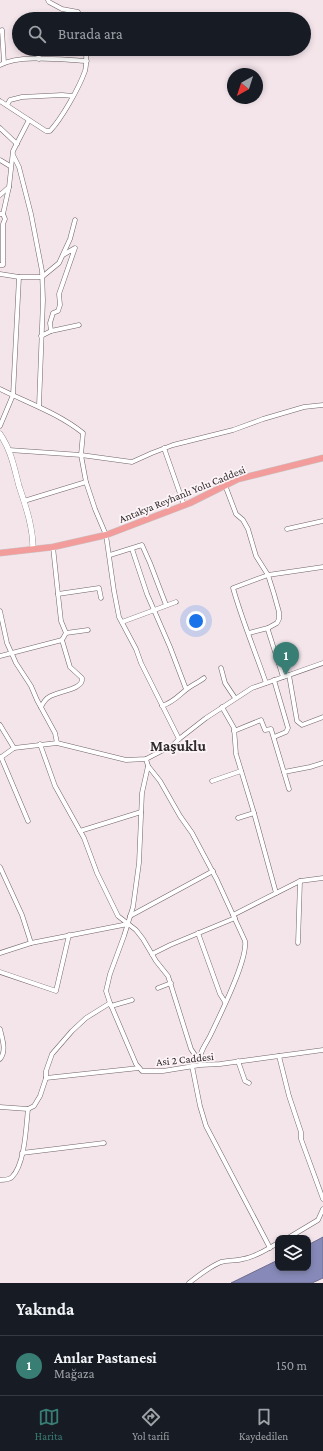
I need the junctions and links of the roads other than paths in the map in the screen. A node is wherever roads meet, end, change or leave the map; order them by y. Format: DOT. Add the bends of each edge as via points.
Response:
graph roads {
  1 [pos="48,0"];
  2 [pos="78,12"];
  3 [pos="0,30"];
  4 [pos="39,56"];
  5 [pos="87,56"];
  6 [pos="40,59"];
  7 [pos="87,60"];
  8 [pos="2,64"];
  9 [pos="73,96"];
  10 [pos="0,101"];
  11 [pos="6,105"];
  12 [pos="29,120"];
  13 [pos="0,128"];
  14 [pos="17,144"];
  15 [pos="13,155"];
  16 [pos="0,160"];
  17 [pos="10,166"];
  18 [pos="9,187"];
  19 [pos="0,195"];
  20 [pos="2,214"];
  21 [pos="74,220"];
  22 [pos="2,238"];
  23 [pos="62,256"];
  24 [pos="0,265"];
  25 [pos="0,274"];
  26 [pos="19,277"];
  27 [pos="42,277"];
  28 [pos="79,325"];
  29 [pos="51,331"];
  30 [pos="41,336"];
  31 [pos="0,389"];
  32 [pos="13,395"];
  33 [pos="323,405"];
  34 [pos="38,406"];
  35 [pos="0,426"];
  36 [pos="0,434"];
  37 [pos="0,447"];
  38 [pos="8,448"];
  39 [pos="164,448"];
  40 [pos="81,455"];
  41 [pos="323,458"];
  42 [pos="86,482"];
  43 [pos="225,485"];
  44 [pos="24,501"];
  45 [pos="184,505"];
  46 [pos="323,521"];
  47 [pos="287,529"];
  48 [pos="106,535"];
  49 [pos="53,546"];
  50 [pos="33,549"];
  51 [pos="132,549"];
  52 [pos="0,553"];
  53 [pos="110,555"];
  54 [pos="323,567"];
  55 [pos="268,576"];
  56 [pos="58,594"];
  57 [pos="101,598"];
  58 [pos="176,602"];
  59 [pos="166,605"];
  60 [pos="0,611"];
  61 [pos="154,611"];
  62 [pos="122,622"];
  63 [pos="268,628"];
  64 [pos="88,630"];
  65 [pos="66,633"];
  66 [pos="249,633"];
  67 [pos="62,640"];
  68 [pos="12,653"];
  69 [pos="0,656"];
  70 [pos="323,663"];
  71 [pos="221,668"];
  72 [pos="289,675"];
  73 [pos="283,677"];
  74 [pos="204,678"];
  75 [pos="274,680"];
  76 [pos="266,683"];
  77 [pos="186,689"];
  78 [pos="235,698"];
  79 [pos="162,706"];
  80 [pos="40,707"];
  81 [pos="222,707"];
  82 [pos="323,717"];
  83 [pos="0,725"];
  84 [pos="234,731"];
  85 [pos="274,737"];
  86 [pos="179,739"];
  87 [pos="57,743"];
  88 [pos="40,744"];
  89 [pos="14,748"];
  90 [pos="1,758"];
  91 [pos="146,759"];
  92 [pos="323,763"];
  93 [pos="148,766"];
  94 [pos="241,771"];
  95 [pos="284,772"];
  96 [pos="212,781"];
  97 [pos="288,789"];
  98 [pos="140,812"];
  99 [pos="254,813"];
  100 [pos="238,818"];
  101 [pos="28,821"];
  102 [pos="80,831"];
  103 [pos="0,867"];
  104 [pos="213,871"];
  105 [pos="323,878"];
  106 [pos="300,881"];
  107 [pos="276,893"];
  108 [pos="130,916"];
  109 [pos="234,916"];
  110 [pos="128,924"];
  111 [pos="198,933"];
  112 [pos="69,935"];
  113 [pos="298,942"];
  114 [pos="32,943"];
  115 [pos="0,953"];
  116 [pos="152,954"];
  117 [pos="0,972"];
  118 [pos="171,983"];
  119 [pos="158,988"];
  120 [pos="178,988"];
  121 [pos="173,990"];
  122 [pos="132,1000"];
  123 [pos="225,1002"];
  124 [pos="111,1005"];
  125 [pos="0,1029"];
  126 [pos="323,1050"];
  127 [pos="279,1056"];
  128 [pos="0,1059"];
  129 [pos="199,1059"];
  130 [pos="238,1061"];
  131 [pos="200,1065"];
  132 [pos="192,1066"];
  133 [pos="139,1068"];
  134 [pos="46,1078"];
  135 [pos="249,1083"];
  136 [pos="0,1107"];
  137 [pos="28,1109"];
  138 [pos="104,1143"];
  139 [pos="22,1153"];
  140 [pos="0,1180"];
  141 [pos="323,1199"];
  142 [pos="323,1209"];
  143 [pos="293,1235"];
  144 [pos="275,1245"];
  145 [pos="270,1248"];
  146 [pos="189,1283"];
  1 -- 2 [label="street" via="62,9"];
  3 -- 8 [label="street"];
  4 -- 6 [label="street"];
  5 -- 7 [label="street"];
  6 -- 7 [label="street"];
  6 -- 8 [label="street"];
  7 -- 9 [label="street" via="85,71"];
  9 -- 11 [label="street" via="22,97 10,100"];
  9 -- 12 [label="street" via="50,131"];
  10 -- 11 [label="street"];
  11 -- 12 [label="street"];
  12 -- 14 [label="street"];
  13 -- 14 [label="street"];
  14 -- 15 [label="street"];
  15 -- 17 [label="street"];
  15 -- 27 [label="street" via="20,167"];
  16 -- 17 [label="street"];
  17 -- 18 [label="street"];
  18 -- 19 [label="street"];
  18 -- 20 [label="street"];
  20 -- 22 [label="street" via="5,219"];
  21 -- 23 [label="street" via="70,239"];
  22 -- 24 [label="street" via="4,258"];
  23 -- 27 [label="street" via="59,263"];
  23 -- 29 [label="street" via="75,248 59,294 58,311 53,313 50,323"];
  25 -- 26 [label="street"];
  26 -- 27 [label="street"];
  26 -- 32 [label="street"];
  27 -- 30 [label="street"];
  28 -- 29 [label="street"];
  29 -- 30 [label="street"];
  30 -- 34 [label="street"];
  31 -- 32 [label="street"];
  32 -- 34 [label="street"];
  32 -- 35 [label="street"];
  33 -- 39 [label="street" via="304,407 233,430"];
  34 -- 40 [label="street" via="83,432"];
  36 -- 38 [label="main road"];
  37 -- 38 [label="main road"];
  38 -- 40 [label="street"];
  38 -- 44 [label="main road"];
  39 -- 40 [label="street" via="132,462"];
  39 -- 45 [label="street"];
  40 -- 42 [label="street"];
  41 -- 43 [label="main road, Antakya Reyhanlı Yolu Caddesi" via="238,479"];
  42 -- 44 [label="street"];
  42 -- 48 [label="street"];
  43 -- 45 [label="main road, Antakya Reyhanlı Yolu Caddesi"];
  43 -- 55 [label="street" via="231,504 248,529 256,556"];
  44 -- 50 [label="main road" via="33,537"];
  45 -- 48 [label="main road, Antakya Reyhanlı Yolu Caddesi"];
  46 -- 47 [label="street"];
  48 -- 49 [label="main road, Antakya Reyhanlı Yolu Caddesi"];
  48 -- 53 [label="street"];
  49 -- 50 [label="main road, Antakya Reyhanlı Yolu Caddesi"];
  49 -- 56 [label="street"];
  50 -- 52 [label="main road, Antakya Reyhanlı Yolu Caddesi"];
  51 -- 53 [label="street"];
  51 -- 59 [label="street" via="142,545"];
  51 -- 61 [label="street"];
  53 -- 62 [label="street" via="114,591"];
  54 -- 55 [label="street"];
  55 -- 63 [label="street" via="279,612 277,623"];
  55 -- 66 [label="street" via="233,588 239,612"];
  56 -- 57 [label="street" via="99,588"];
  56 -- 65 [label="street" via="61,621"];
  58 -- 59 [label="street"];
  59 -- 61 [label="street"];
  60 -- 68 [label="street" via="7,643"];
  61 -- 62 [label="street"];
  61 -- 77 [label="street"];
  62 -- 79 [label="street"];
  63 -- 66 [label="street"];
  63 -- 73 [label="street"];
  64 -- 65 [label="street"];
  65 -- 67 [label="street"];
  66 -- 76 [label="street"];
  67 -- 68 [label="street"];
  67 -- 80 [label="street" via="70,667 82,681 77,687 48,697"];
  68 -- 69 [label="street"];
  68 -- 80 [label="street"];
  70 -- 72 [label="street"];
  71 -- 78 [label="street" via="225,683"];
  72 -- 73 [label="street"];
  72 -- 82 [label="street" via="297,721 302,725"];
  73 -- 75 [label="street"];
  74 -- 77 [label="street"];
  75 -- 76 [label="street"];
  75 -- 85 [label="street" via="288,728 286,732"];
  76 -- 78 [label="street"];
  77 -- 79 [label="street" via="170,704"];
  78 -- 81 [label="street"];
  79 -- 86 [label="street"];
  80 -- 87 [label="street" via="56,733"];
  81 -- 84 [label="street"];
  81 -- 86 [label="street"];
  83 -- 89 [label="street"];
  84 -- 85 [label="street" via="261,720 265,730 271,729"];
  84 -- 94 [label="street"];
  85 -- 95 [label="street"];
  86 -- 91 [label="street" via="173,745"];
  87 -- 88 [label="street"];
  87 -- 91 [label="street" via="126,760"];
  88 -- 89 [label="street"];
  88 -- 102 [label="street" via="55,786"];
  89 -- 90 [label="street"];
  90 -- 101 [label="street"];
  91 -- 93 [label="street"];
  92 -- 95 [label="street"];
  93 -- 98 [label="street"];
  93 -- 104 [label="street" via="192,832"];
  94 -- 96 [label="street"];
  94 -- 99 [label="street"];
  95 -- 97 [label="street"];
  98 -- 102 [label="street"];
  98 -- 108 [label="street" via="139,863"];
  99 -- 100 [label="street"];
  99 -- 107 [label="street"];
  102 -- 110 [label="street" via="118,916"];
  103 -- 114 [label="street"];
  104 -- 108 [label="street"];
  104 -- 109 [label="street"];
  105 -- 106 [label="street"];
  106 -- 107 [label="street"];
  106 -- 113 [label="street"];
  107 -- 109 [label="street"];
  108 -- 110 [label="street"];
  109 -- 111 [label="street"];
  109 -- 123 [label="street" via="246,947"];
  110 -- 112 [label="street"];
  110 -- 116 [label="street" via="143,939"];
  110 -- 124 [label="street" via="107,984 107,996"];
  111 -- 116 [label="street"];
  111 -- 123 [label="street"];
  112 -- 114 [label="street"];
  112 -- 117 [label="street" via="56,991"];
  114 -- 115 [label="street"];
  116 -- 118 [label="street"];
  118 -- 119 [label="street"];
  118 -- 121 [label="street"];
  120 -- 121 [label="street"];
  121 -- 129 [label="street" via="192,1049"];
  122 -- 124 [label="street"];
  123 -- 129 [label="street"];
  124 -- 133 [label="street"];
  124 -- 134 [label="street" via="72,1031 52,1054"];
  125 -- 128 [label="street" via="4,1051"];
  126 -- 127 [label="street, Asi 2 Caddesi"];
  127 -- 130 [label="street, Asi 2 Caddesi"];
  127 -- 141 [label="street" via="301,1139"];
  129 -- 131 [label="street"];
  130 -- 131 [label="street, Asi 2 Caddesi"];
  130 -- 135 [label="street" via="245,1080"];
  131 -- 132 [label="street, Asi 2 Caddesi"];
  132 -- 133 [label="street, Asi 2 Caddesi" via="163,1071 145,1071"];
  132 -- 145 [label="street" via="206,1126"];
  133 -- 134 [label="street, Asi 2 Caddesi"];
  134 -- 137 [label="street" via="40,1096 34,1106"];
  136 -- 137 [label="street"];
  137 -- 139 [label="street"];
  138 -- 139 [label="street"];
  139 -- 140 [label="street" via="17,1170 9,1179"];
  142 -- 143 [label="street" via="318,1220"];
  144 -- 145 [label="street"];
  145 -- 146 [label="street" via="256,1255 228,1260 208,1268"];
}
